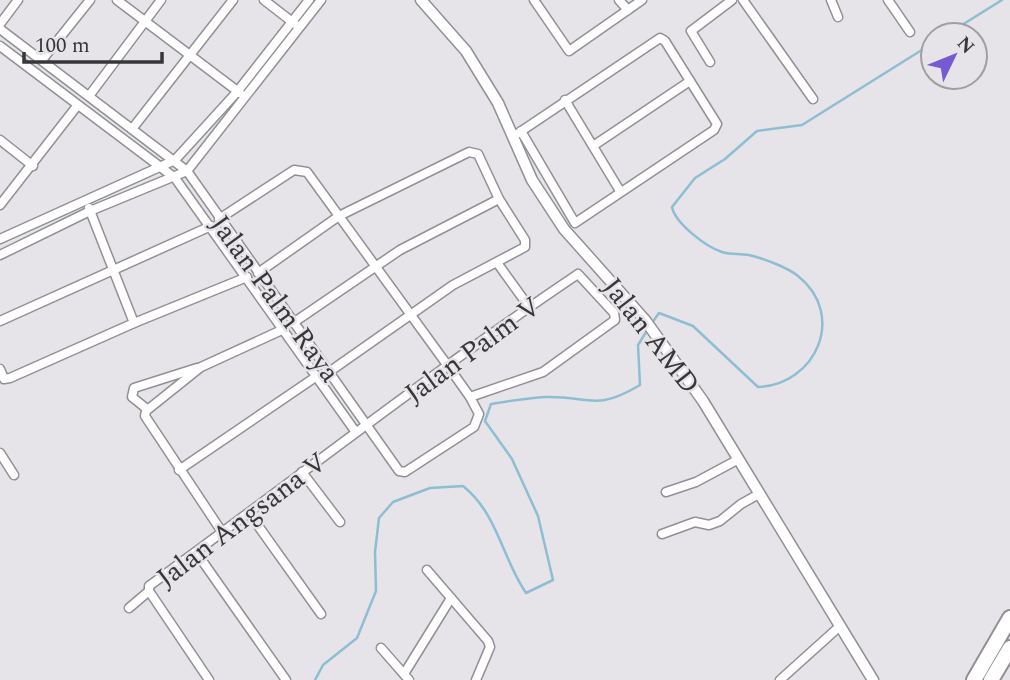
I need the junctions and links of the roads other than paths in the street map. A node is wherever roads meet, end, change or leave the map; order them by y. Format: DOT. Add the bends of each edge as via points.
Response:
graph roads {
  1 [pos="18,0"];
  2 [pos="90,0"];
  3 [pos="117,0"];
  4 [pos="161,0"];
  5 [pos="233,0"];
  6 [pos="264,0"];
  7 [pos="309,0"];
  8 [pos="321,0"];
  9 [pos="421,0"];
  10 [pos="534,0"];
  11 [pos="619,0"];
  12 [pos="642,0"];
  13 [pos="732,0"];
  14 [pos="743,0"];
  15 [pos="831,0"];
  16 [pos="888,0"];
  17 [pos="628,10"];
  18 [pos="838,18"];
  19 [pos="145,22"];
  20 [pos="292,22"];
  21 [pos="0,27"];
  22 [pos="300,28"];
  23 [pos="910,32"];
  24 [pos="0,46"];
  25 [pos="191,54"];
  26 [pos="42,60"];
  27 [pos="710,62"];
  28 [pos="690,81"];
  29 [pos="237,92"];
  30 [pos="89,96"];
  31 [pos="245,98"];
  32 [pos="813,99"];
  33 [pos="565,100"];
  34 [pos="77,106"];
  35 [pos="132,129"];
  36 [pos="517,134"];
  37 [pos="0,140"];
  38 [pos="593,146"];
  39 [pos="175,160"];
  40 [pos="33,166"];
  41 [pos="162,166"];
  42 [pos="187,171"];
  43 [pos="175,178"];
  44 [pos="620,191"];
  45 [pos="499,199"];
  46 [pos="88,200"];
  47 [pos="0,205"];
  48 [pos="90,211"];
  49 [pos="339,216"];
  50 [pos="219,219"];
  51 [pos="211,226"];
  52 [pos="0,239"];
  53 [pos="0,255"];
  54 [pos="499,264"];
  55 [pos="115,268"];
  56 [pos="375,268"];
  57 [pos="258,273"];
  58 [pos="247,277"];
  59 [pos="529,307"];
  60 [pos="410,316"];
  61 [pos="0,321"];
  62 [pos="134,323"];
  63 [pos="293,323"];
  64 [pos="284,329"];
  65 [pos="448,366"];
  66 [pos="201,367"];
  67 [pos="0,369"];
  68 [pos="329,372"];
  69 [pos="317,376"];
  70 [pos="470,397"];
  71 [pos="147,409"];
  72 [pos="367,424"];
  73 [pos="355,431"];
  74 [pos="0,453"];
  75 [pos="739,459"];
  76 [pos="179,470"];
  77 [pos="302,472"];
  78 [pos="14,475"];
  79 [pos="666,492"];
  80 [pos="759,494"];
  81 [pos="249,513"];
  82 [pos="340,522"];
  83 [pos="222,532"];
  84 [pos="662,534"];
  85 [pos="196,552"];
  86 [pos="427,570"];
  87 [pos="149,591"];
  88 [pos="451,598"];
  89 [pos="129,608"];
  90 [pos="321,614"];
  91 [pos="840,626"];
  92 [pos="1009,626"];
  93 [pos="381,648"];
  94 [pos="1010,648"];
  95 [pos="994,661"];
  96 [pos="406,677"];
  97 [pos="207,679"];
  98 [pos="286,680"];
  99 [pos="476,680"];
  100 [pos="779,680"];
  101 [pos="873,680"];
  102 [pos="974,680"];
  103 [pos="991,680"];
  1 -- 21 [label="street"];
  2 -- 26 [label="street"];
  3 -- 19 [label="street"];
  4 -- 19 [label="street"];
  5 -- 25 [label="street"];
  6 -- 20 [label="street"];
  7 -- 20 [label="street"];
  8 -- 22 [label="street"];
  9 -- 36 [label="street, Jalan AMD" via="467,51"];
  10 -- 17 [label="street" via="569,51"];
  11 -- 17 [label="street"];
  12 -- 17 [label="street"];
  13 -- 27 [label="street" via="691,31"];
  14 -- 32 [label="street"];
  15 -- 18 [label="street"];
  16 -- 23 [label="street"];
  19 -- 25 [label="street"];
  19 -- 30 [label="street"];
  20 -- 22 [label="street"];
  20 -- 29 [label="street"];
  21 -- 26 [label="street, Jalan Palm Raya"];
  22 -- 31 [label="street"];
  24 -- 34 [label="street"];
  25 -- 29 [label="street"];
  25 -- 35 [label="street"];
  26 -- 30 [label="street, Jalan Palm Raya"];
  28 -- 33 [label="street" via="660,38"];
  28 -- 38 [label="street"];
  28 -- 44 [label="street" via="717,122 715,127"];
  29 -- 31 [label="street"];
  29 -- 39 [label="street"];
  30 -- 35 [label="street, Jalan Palm Raya"];
  31 -- 42 [label="street"];
  33 -- 36 [label="street"];
  33 -- 38 [label="street"];
  34 -- 40 [label="street"];
  34 -- 41 [label="street"];
  35 -- 39 [label="street, Jalan Palm Raya"];
  36 -- 44 [label="street" via="571,221 578,223"];
  36 -- 75 [label="street, Jalan AMD" via="532,180 564,229 656,334"];
  37 -- 40 [label="street"];
  38 -- 44 [label="street"];
  39 -- 41 [label="street"];
  39 -- 42 [label="street, Jalan Palm Raya"];
  40 -- 47 [label="street"];
  41 -- 43 [label="street"];
  41 -- 46 [label="street"];
  42 -- 43 [label="street"];
  42 -- 50 [label="street, Jalan Palm Raya"];
  43 -- 48 [label="street"];
  43 -- 51 [label="street"];
  45 -- 49 [label="street" via="474,151"];
  45 -- 54 [label="street" via="526,245"];
  45 -- 56 [label="street" via="400,250"];
  46 -- 48 [label="street"];
  46 -- 52 [label="street"];
  48 -- 53 [label="street"];
  48 -- 55 [label="street"];
  49 -- 50 [label="street" via="301,169"];
  49 -- 56 [label="street"];
  49 -- 57 [label="street"];
  50 -- 57 [label="street, Jalan Palm Raya"];
  51 -- 55 [label="street"];
  51 -- 58 [label="street"];
  54 -- 59 [label="street"];
  54 -- 60 [label="street" via="453,285"];
  55 -- 61 [label="street"];
  55 -- 62 [label="street"];
  56 -- 60 [label="street"];
  56 -- 63 [label="street"];
  57 -- 63 [label="street, Jalan Palm Raya"];
  58 -- 62 [label="street"];
  58 -- 64 [label="street"];
  59 -- 65 [label="street, Jalan Palm V"];
  59 -- 70 [label="street, Jalan Palm V" via="578,274 615,315 614,322 543,372"];
  60 -- 65 [label="street"];
  60 -- 68 [label="street"];
  62 -- 67 [label="street" via="10,378 4,379"];
  63 -- 68 [label="street, Jalan Palm Raya"];
  64 -- 66 [label="street"];
  64 -- 69 [label="street"];
  65 -- 70 [label="street"];
  65 -- 72 [label="street, Jalan Palm V"];
  66 -- 71 [label="street"];
  66 -- 71 [label="street" via="134,388 132,397"];
  68 -- 72 [label="street, Jalan Palm Raya"];
  69 -- 73 [label="street"];
  69 -- 76 [label="street"];
  70 -- 72 [label="street, Jalan Palm Raya" via="479,414 474,427 405,472"];
  71 -- 76 [label="street" via="145,416"];
  72 -- 73 [label="street, Jalan Palm V"];
  73 -- 77 [label="street, Jalan Angsana V"];
  74 -- 78 [label="street"];
  75 -- 79 [label="street"];
  75 -- 80 [label="street, Jalan AMD"];
  76 -- 83 [label="street"];
  77 -- 81 [label="street, Jalan Angsana V"];
  77 -- 82 [label="street"];
  80 -- 84 [label="street" via="720,522 695,522"];
  80 -- 91 [label="street, Jalan AMD"];
  81 -- 83 [label="street, Jalan Angsana V"];
  81 -- 90 [label="street"];
  83 -- 85 [label="street, Jalan Angsana V"];
  85 -- 87 [label="street, Jalan Angsana V" via="149,586"];
  85 -- 98 [label="street"];
  86 -- 88 [label="street"];
  87 -- 89 [label="street, Jalan Angsana V"];
  87 -- 97 [label="street"];
  88 -- 96 [label="street"];
  88 -- 99 [label="street" via="490,647"];
  91 -- 100 [label="street"];
  91 -- 101 [label="street, Jalan AMD"];
  92 -- 95 [label="highway"];
  93 -- 96 [label="street"];
  94 -- 95 [label="highway"];
  95 -- 102 [label="highway"];
  95 -- 103 [label="highway"];
}
